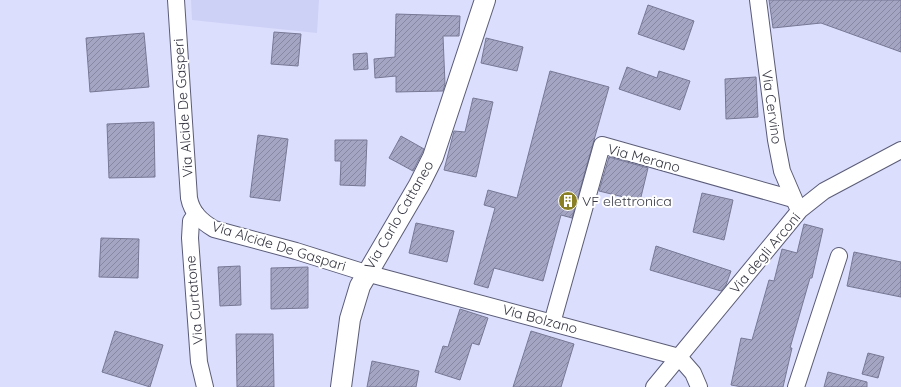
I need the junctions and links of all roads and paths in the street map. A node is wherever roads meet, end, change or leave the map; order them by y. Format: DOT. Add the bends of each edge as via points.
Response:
graph roads {
  1 [pos="176,0"];
  2 [pos="485,0"];
  3 [pos="758,0"];
  4 [pos="901,150"];
  5 [pos="796,205"];
  6 [pos="196,214"];
  7 [pos="839,256"];
  8 [pos="366,273"];
  9 [pos="552,323"];
  10 [pos="679,357"];
  11 [pos="205,387"];
  12 [pos="341,387"];
  13 [pos="654,387"];
  14 [pos="699,387"];
  15 [pos="796,387"];
  1 -- 6 [label="street, Via Alcide De Gasperi" via="188,198"];
  2 -- 8 [label="street, Via Carlo Cattaneo" via="432,157 420,185"];
  3 -- 5 [label="street, Via Cervino" via="776,140 782,171"];
  4 -- 5 [label="street, Via degli Arconi"];
  5 -- 9 [label="street, Via Merano" via="602,145"];
  5 -- 10 [label="street, Via degli Arconi"];
  6 -- 8 [label="street, Via Alcide De Gaspari" via="214,229"];
  6 -- 11 [label="street, Via Curtatone" via="191,221 190,238 200,362"];
  7 -- 15 [label="street"];
  8 -- 9 [label="street, Via Bolzano"];
  8 -- 12 [label="street, Via Carlo Cattaneo" via="350,319"];
  9 -- 10 [label="street, Via Bolzano"];
  10 -- 13 [label="street, Via degli Arconi"];
  10 -- 14 [label="street" via="693,373"];
}
